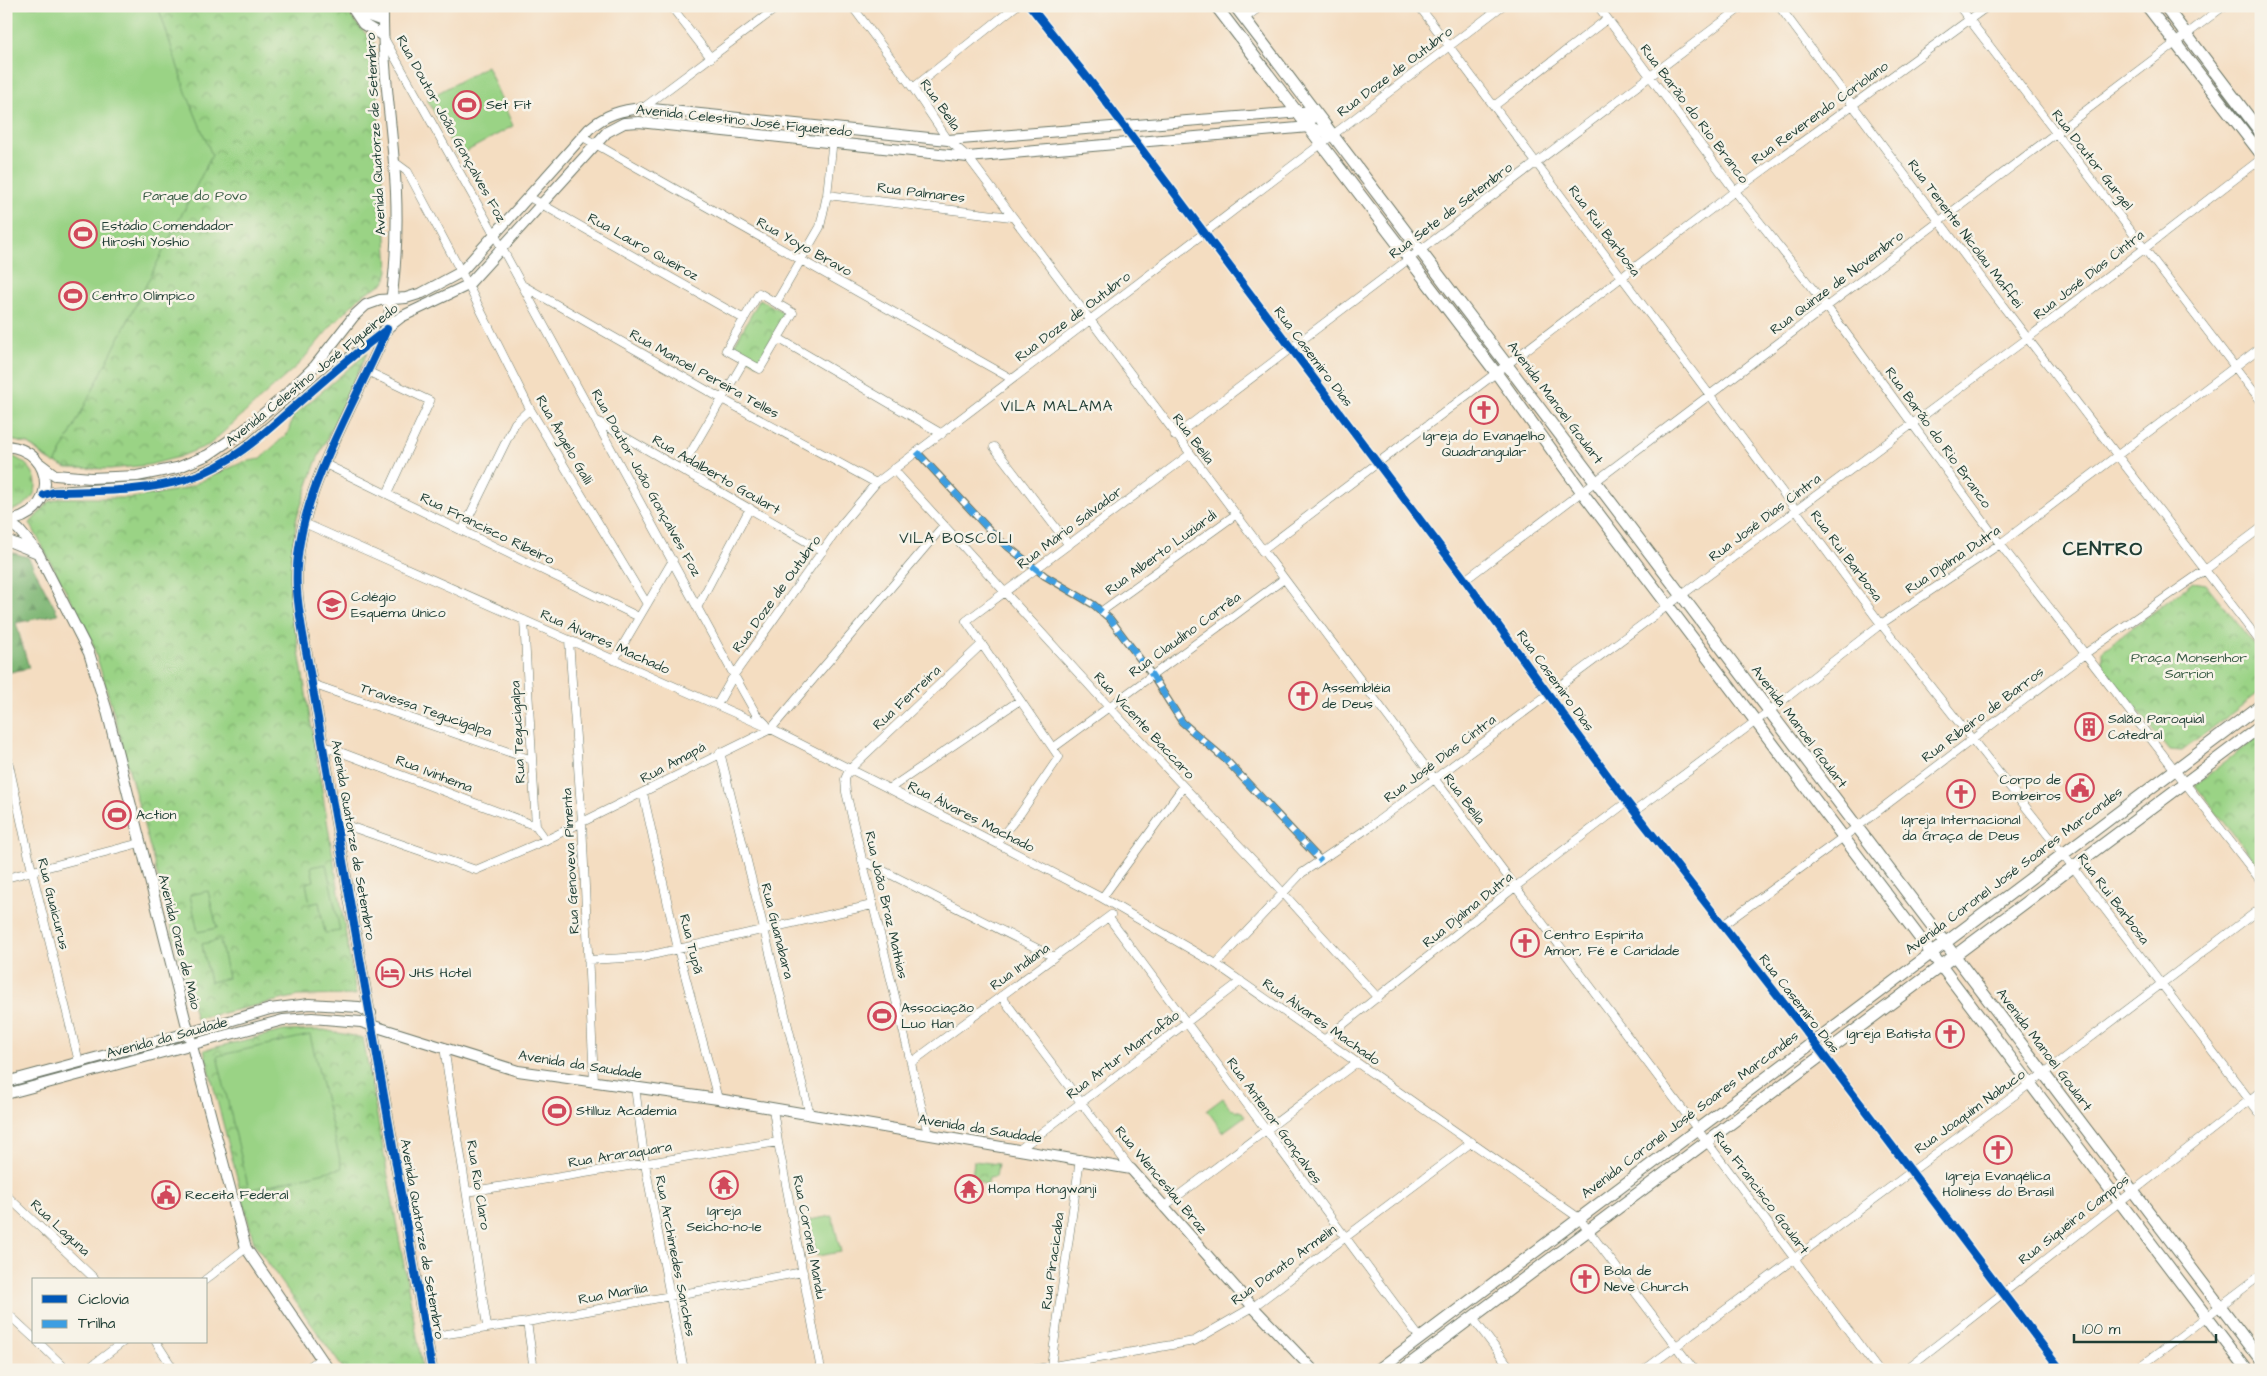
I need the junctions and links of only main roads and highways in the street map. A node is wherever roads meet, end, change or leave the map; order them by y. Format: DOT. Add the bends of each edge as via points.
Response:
graph roads {
  1 [pos="1216,6"];
  2 [pos="1234,6"];
  3 [pos="2147,6"];
  4 [pos="2165,6"];
  5 [pos="2261,133"];
  6 [pos="2261,154"];
  7 [pos="2261,705"];
  8 [pos="2261,726"];
  9 [pos="1944,942"];
  10 [pos="1930,953"];
  11 [pos="1954,956"];
  12 [pos="1940,966"];
  13 [pos="1472,1299"];
  14 [pos="1476,1314"];
  15 [pos="2261,1360"];
  16 [pos="1378,1370"];
  17 [pos="1402,1370"];
  18 [pos="2247,1370"];
  1 -- 10 [label="main road" via="1497,374 1582,492"];
  2 -- 9 [label="main road, Avenida Manoel Goulart"];
  3 -- 6 [label="main road"];
  4 -- 5 [label="main road"];
  7 -- 9 [label="main road, Avenida Coronel José Soares Marcondes"];
  8 -- 11 [label="main road"];
  9 -- 10 [label="main road, Avenida Coronel José Soares Marcondes"];
  9 -- 11 [label="main road, Avenida Manoel Goulart"];
  10 -- 12 [label="main road"];
  10 -- 13 [label="main road, Avenida Coronel José Soares Marcondes"];
  11 -- 12 [label="main road"];
  11 -- 15 [label="main road, Avenida Manoel Goulart"];
  12 -- 14 [label="main road"];
  12 -- 18 [label="main road"];
  13 -- 14 [label="main road"];
  13 -- 16 [label="main road, Avenida Coronel José Soares Marcondes"];
  14 -- 17 [label="main road"];
}
